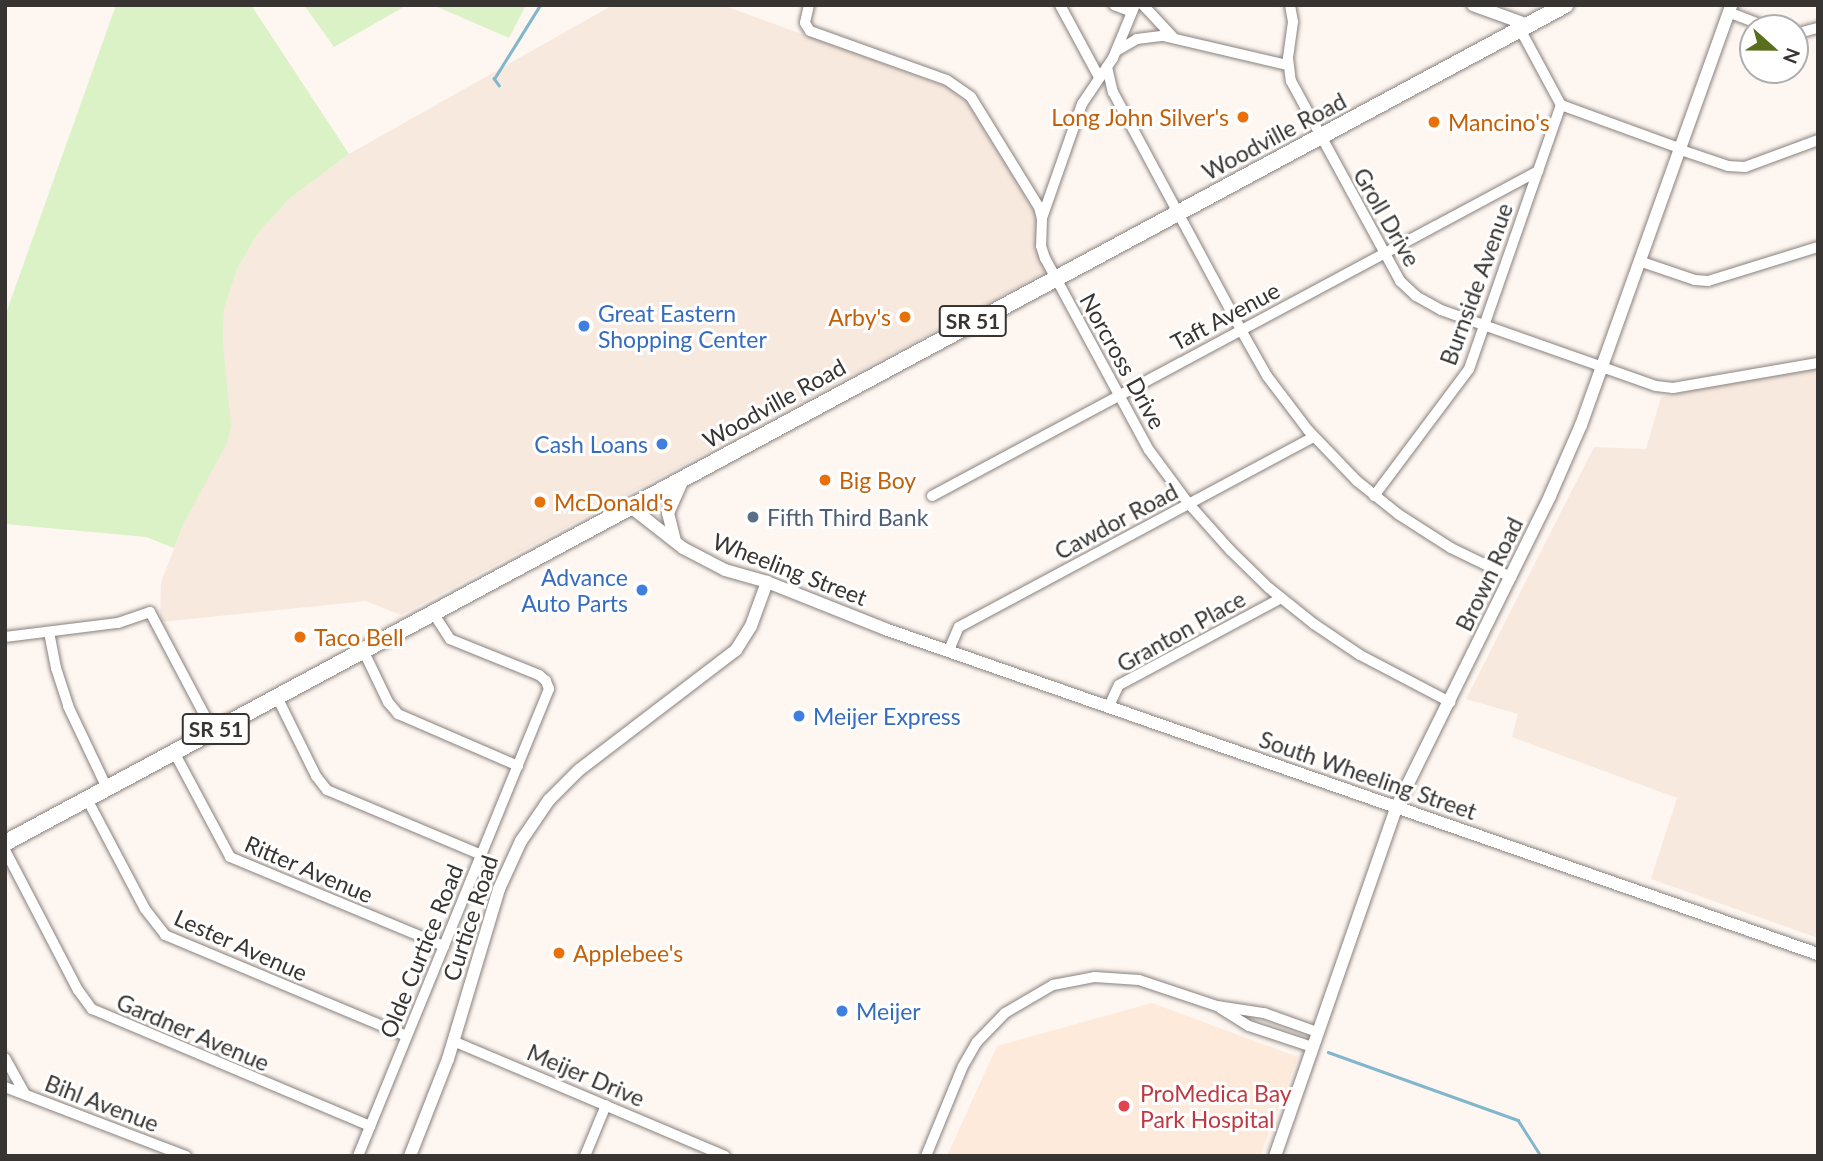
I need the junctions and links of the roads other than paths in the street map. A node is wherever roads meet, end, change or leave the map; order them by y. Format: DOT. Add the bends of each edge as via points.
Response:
graph roads {
  1 [pos="809,5"];
  2 [pos="1060,5"];
  3 [pos="1114,5"];
  4 [pos="1143,5"];
  5 [pos="1290,5"];
  6 [pos="1473,5"];
  7 [pos="1565,5"];
  8 [pos="1134,9"];
  9 [pos="1730,9"];
  10 [pos="1524,27"];
  11 [pos="1173,38"];
  12 [pos="1118,50"];
  13 [pos="1288,65"];
  14 [pos="1107,67"];
  15 [pos="1099,77"];
  16 [pos="1561,105"];
  17 [pos="1320,137"];
  18 [pos="1818,140"];
  19 [pos="1679,148"];
  20 [pos="1538,171"];
  21 [pos="1178,213"];
  22 [pos="1042,219"];
  23 [pos="1818,247"];
  24 [pos="1384,253"];
  25 [pos="1639,261"];
  26 [pos="1056,278"];
  27 [pos="1484,326"];
  28 [pos="1241,330"];
  29 [pos="1818,363"];
  30 [pos="1603,367"];
  31 [pos="1119,396"];
  32 [pos="1313,437"];
  33 [pos="683,479"];
  34 [pos="932,496"];
  35 [pos="1374,496"];
  36 [pos="1189,504"];
  37 [pos="632,508"];
  38 [pos="677,544"];
  39 [pos="1511,577"];
  40 [pos="767,582"];
  41 [pos="1281,598"];
  42 [pos="433,612"];
  43 [pos="49,632"];
  44 [pos="904,635"];
  45 [pos="5,637"];
  46 [pos="363,650"];
  47 [pos="949,650"];
  48 [pos="277,697"];
  49 [pos="1450,702"];
  50 [pos="1109,706"];
  51 [pos="214,731"];
  52 [pos="174,752"];
  53 [pos="518,766"];
  54 [pos="107,788"];
  55 [pos="87,799"];
  56 [pos="1396,808"];
  57 [pos="5,843"];
  58 [pos="5,850"];
  59 [pos="482,855"];
  60 [pos="444,946"];
  61 [pos="1818,954"];
  62 [pos="1217,1006"];
  63 [pos="1317,1032"];
  64 [pos="407,1036"];
  65 [pos="453,1041"];
  66 [pos="1312,1048"];
  67 [pos="5,1058"];
  68 [pos="5,1087"];
  69 [pos="24,1094"];
  70 [pos="607,1105"];
  71 [pos="370,1126"];
  72 [pos="703,1145"];
  73 [pos="186,1156"];
  74 [pos="358,1156"];
  75 [pos="410,1156"];
  76 [pos="586,1156"];
  77 [pos="711,1156"];
  78 [pos="725,1156"];
  79 [pos="926,1156"];
  80 [pos="1275,1156"];
  1 -- 22 [label="street, Norcross Drive" via="807,27 960,87 980,110"];
  2 -- 15 [label="street"];
  3 -- 8 [label="street"];
  4 -- 11 [label="street"];
  5 -- 13 [label="street, Groll Drive" via="1293,29"];
  6 -- 10 [label="street"];
  7 -- 10 [label="main road, Woodville Road / SR 51"];
  8 -- 12 [label="street"];
  9 -- 19 [label="street, Brown Road"];
  10 -- 16 [label="street"];
  10 -- 17 [label="main road, Woodville Road / SR 51"];
  11 -- 12 [label="street" via="1147,37"];
  11 -- 13 [label="street"];
  12 -- 14 [label="street"];
  13 -- 17 [label="street, Groll Drive" via="1291,81"];
  14 -- 15 [label="street"];
  14 -- 21 [label="street" via="1113,92"];
  15 -- 22 [label="street" via="1082,104"];
  16 -- 19 [label="street"];
  16 -- 20 [label="street, Burnside Avenue"];
  17 -- 21 [label="main road, Woodville Road / SR 51"];
  17 -- 24 [label="street, Groll Drive"];
  18 -- 19 [label="street" via="1745,167 1728,166"];
  19 -- 25 [label="street, Brown Road"];
  20 -- 24 [label="street, Taft Avenue"];
  20 -- 27 [label="street, Burnside Avenue"];
  21 -- 26 [label="main road, Woodville Road / SR 51"];
  21 -- 28 [label="street"];
  22 -- 26 [label="street, Norcross Drive" via="1041,246"];
  23 -- 25 [label="street" via="1700,281"];
  24 -- 27 [label="street, Groll Drive" via="1400,281 1420,299"];
  24 -- 28 [label="street, Taft Avenue"];
  25 -- 30 [label="street, Brown Road"];
  26 -- 31 [label="street, Norcross Drive"];
  26 -- 33 [label="main road, Woodville Road / SR 51"];
  27 -- 30 [label="street, Groll Drive"];
  27 -- 35 [label="street, Burnside Avenue" via="1466,374"];
  28 -- 31 [label="street, Taft Avenue"];
  28 -- 32 [label="street" via="1275,387"];
  29 -- 30 [label="street, Groll Drive" via="1673,388"];
  30 -- 39 [label="street, Brown Road" via="1567,458"];
  31 -- 34 [label="street, Taft Avenue"];
  31 -- 36 [label="street, Norcross Drive" via="1149,450"];
  32 -- 35 [label="street"];
  32 -- 36 [label="street, Cawdor Road"];
  33 -- 37 [label="main road, Woodville Road / SR 51"];
  33 -- 38 [label="street" via="668,513"];
  35 -- 39 [label="street" via="1439,541"];
  36 -- 41 [label="street, Norcross Drive"];
  36 -- 47 [label="street, Cawdor Road" via="960,627"];
  37 -- 38 [label="street, Wheeling Street"];
  37 -- 42 [label="main road, Woodville Road / SR 51"];
  38 -- 40 [label="street, Wheeling Street" via="725,570"];
  39 -- 49 [label="street, Brown Road"];
  40 -- 44 [label="street, Wheeling Street"];
  40 -- 65 [label="street, Curtice Road" via="751,626 731,655 592,759 558,790 531,825 499,889"];
  41 -- 49 [label="street, Norcross Drive" via="1360,655"];
  41 -- 50 [label="street, Granton Place" via="1119,685"];
  42 -- 46 [label="main road, Woodville Road / SR 51"];
  42 -- 53 [label="street, Olde Curtice Road" via="450,639 548,683"];
  43 -- 45 [label="street"];
  43 -- 51 [label="street" via="118,623 150,612"];
  43 -- 54 [label="street" via="68,706"];
  44 -- 47 [label="street, South Wheeling Street"];
  46 -- 48 [label="main road, Woodville Road / SR 51"];
  46 -- 53 [label="street" via="394,711"];
  47 -- 50 [label="street, South Wheeling Street"];
  48 -- 51 [label="main road, Woodville Road / SR 51"];
  48 -- 59 [label="street" via="327,790"];
  49 -- 56 [label="street, Brown Road"];
  50 -- 56 [label="street, South Wheeling Street"];
  51 -- 52 [label="main road, Woodville Road / SR 51"];
  52 -- 54 [label="main road, Woodville Road / SR 51"];
  52 -- 60 [label="street, Ritter Avenue" via="230,857"];
  53 -- 59 [label="street, Olde Curtice Road"];
  54 -- 55 [label="main road, Woodville Road / SR 51"];
  55 -- 57 [label="main road, Woodville Road / SR 51"];
  55 -- 64 [label="street, Lester Avenue" via="145,909 164,935"];
  56 -- 61 [label="street, South Wheeling Street"];
  56 -- 63 [label="street, Brown Road"];
  58 -- 71 [label="street, Gardner Avenue" via="92,1009"];
  59 -- 60 [label="street, Olde Curtice Road"];
  60 -- 64 [label="street, Olde Curtice Road"];
  62 -- 63 [label="street" via="1264,1013"];
  62 -- 66 [label="street" via="1249,1026"];
  62 -- 79 [label="street" via="1147,982 1120,978 1081,979 1037,993 998,1019 972,1050"];
  63 -- 66 [label="street, Brown Road"];
  64 -- 71 [label="street, Olde Curtice Road"];
  65 -- 70 [label="street, Meijer Drive"];
  65 -- 75 [label="street, Curtice Road"];
  66 -- 80 [label="street, Brown Road"];
  67 -- 69 [label="street"];
  68 -- 69 [label="street, Bihl Avenue"];
  69 -- 73 [label="street, Bihl Avenue"];
  70 -- 72 [label="street, Meijer Drive"];
  70 -- 76 [label="street"];
  71 -- 74 [label="street, Olde Curtice Road"];
  72 -- 77 [label="street"];
  72 -- 78 [label="street, Meijer Drive"];
}
